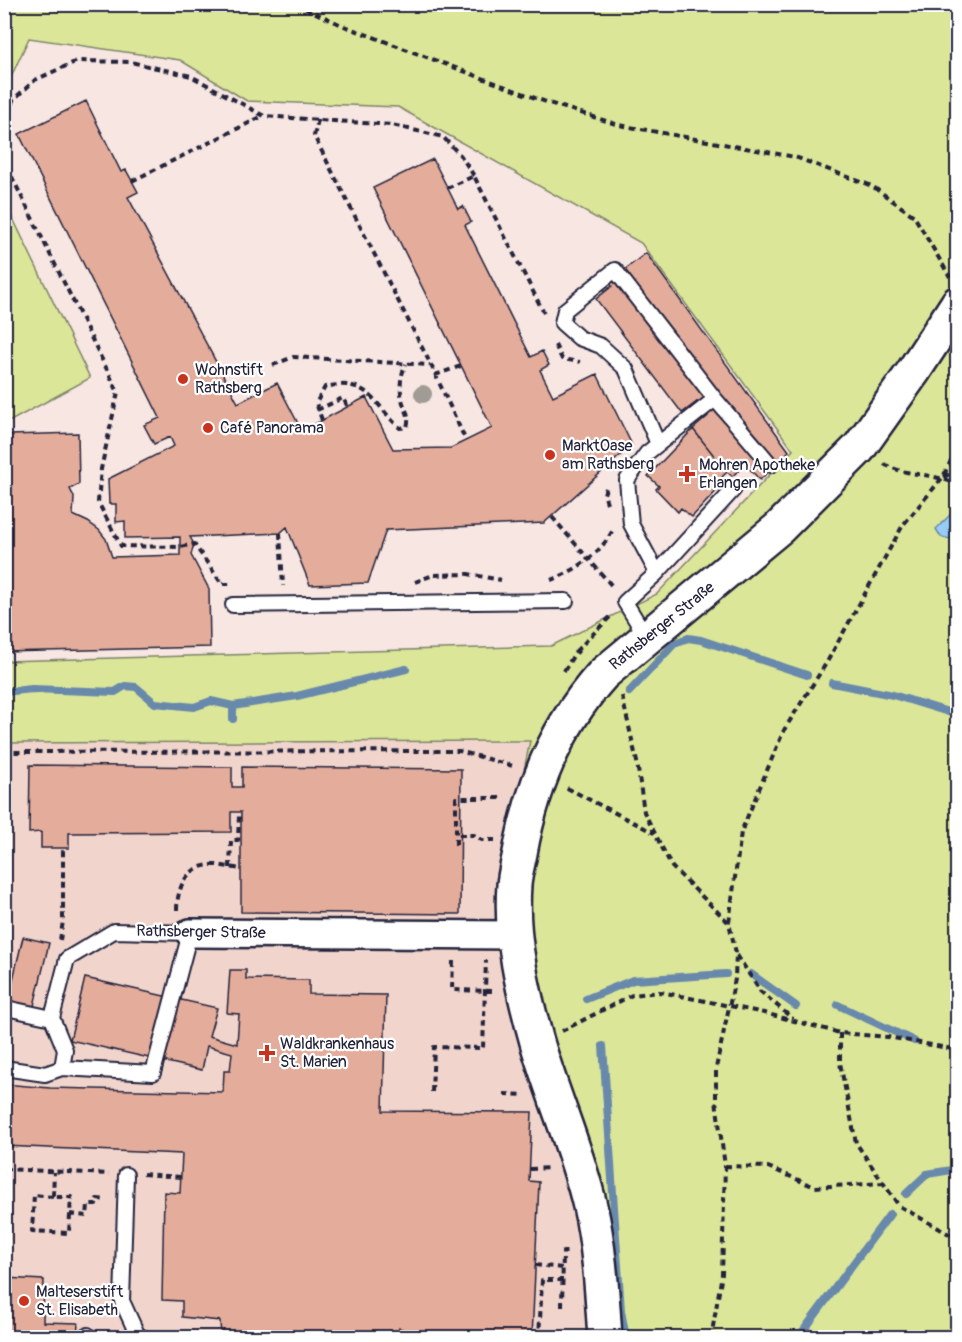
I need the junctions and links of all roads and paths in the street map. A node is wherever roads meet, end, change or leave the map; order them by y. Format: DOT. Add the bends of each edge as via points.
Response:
graph roads {
  1 [pos="16,4"];
  2 [pos="296,4"];
  3 [pos="4,11"];
  4 [pos="264,116"];
  5 [pos="318,120"];
  6 [pos="4,124"];
  7 [pos="474,176"];
  8 [pos="132,181"];
  9 [pos="447,188"];
  10 [pos="957,282"];
  11 [pos="957,303"];
  12 [pos="543,323"];
  13 [pos="553,341"];
  14 [pos="582,362"];
  15 [pos="406,364"];
  16 [pos="273,365"];
  17 [pos="431,365"];
  18 [pos="461,366"];
  19 [pos="435,375"];
  20 [pos="715,399"];
  21 [pos="348,407"];
  22 [pos="317,410"];
  23 [pos="322,420"];
  24 [pos="466,441"];
  25 [pos="658,444"];
  26 [pos="957,446"];
  27 [pos="859,448"];
  28 [pos="771,465"];
  29 [pos="957,470"];
  30 [pos="943,477"];
  31 [pos="957,485"];
  32 [pos="608,486"];
  33 [pos="734,489"];
  34 [pos="608,504"];
  35 [pos="552,517"];
  36 [pos="615,526"];
  37 [pos="280,533"];
  38 [pos="589,557"];
  39 [pos="657,573"];
  40 [pos="503,580"];
  41 [pos="550,580"];
  42 [pos="414,582"];
  43 [pos="232,584"];
  44 [pos="273,584"];
  45 [pos="283,584"];
  46 [pos="292,585"];
  47 [pos="566,601"];
  48 [pos="625,602"];
  49 [pos="283,604"];
  50 [pos="233,605"];
  51 [pos="647,638"];
  52 [pos="576,651"];
  53 [pos="563,673"];
  54 [pos="603,674"];
  55 [pos="4,752"];
  56 [pos="540,774"];
  57 [pos="504,798"];
  58 [pos="239,815"];
  59 [pos="655,833"];
  60 [pos="456,845"];
  61 [pos="63,848"];
  62 [pos="230,868"];
  63 [pos="241,869"];
  64 [pos="729,923"];
  65 [pos="184,932"];
  66 [pos="454,935"];
  67 [pos="501,935"];
  68 [pos="736,953"];
  69 [pos="67,959"];
  70 [pos="485,991"];
  71 [pos="524,993"];
  72 [pos="730,1006"];
  73 [pos="12,1009"];
  74 [pos="52,1018"];
  75 [pos="793,1020"];
  76 [pos="840,1033"];
  77 [pos="538,1043"];
  78 [pos="957,1050"];
  79 [pos="4,1068"];
  80 [pos="62,1068"];
  81 [pos="432,1092"];
  82 [pos="725,1166"];
  83 [pos="4,1169"];
  84 [pos="54,1172"];
  85 [pos="181,1177"];
  86 [pos="126,1179"];
  87 [pos="884,1183"];
  88 [pos="53,1197"];
  89 [pos="70,1214"];
  90 [pos="957,1239"];
  91 [pos="574,1252"];
  92 [pos="536,1265"];
  93 [pos="563,1268"];
  94 [pos="562,1280"];
  95 [pos="562,1307"];
  96 [pos="143,1338"];
  97 [pos="539,1338"];
  98 [pos="605,1338"];
  99 [pos="711,1338"];
  1 -- 3 [label="path"];
  2 -- 10 [label="path" via="534,98 618,125 795,157 872,186 914,216 949,276"];
  4 -- 5 [label="path"];
  4 -- 6 [label="path" via="192,76 131,62 77,61 35,80 13,100"];
  4 -- 8 [label="path"];
  5 -- 7 [label="path" via="392,125 443,137"];
  5 -- 17 [label="path" via="314,135"];
  6 -- 43 [label="path" via="10,173 118,392 98,501 121,546 194,544 222,584"];
  7 -- 9 [label="path"];
  7 -- 12 [label="path" via="544,313"];
  11 -- 27 [label="street, Rathsberger Straße"];
  13 -- 14 [label="path" via="562,359"];
  15 -- 16 [label="path" via="293,357"];
  15 -- 17 [label="path"];
  15 -- 22 [label="path" via="400,377 402,400 410,417 407,427 400,428 374,397 357,386 325,387 316,403"];
  17 -- 19 [label="path"];
  18 -- 19 [label="path"];
  19 -- 24 [label="path"];
  20 -- 25 [label="lane"];
  20 -- 25 [label="lane" via="615,270 565,310 562,323 579,338 601,346 626,369"];
  20 -- 28 [label="lane"];
  21 -- 22 [label="path" via="343,398"];
  22 -- 23 [label="path"];
  25 -- 39 [label="lane" via="627,480 631,524"];
  26 -- 30 [label="path"];
  27 -- 30 [label="path" via="895,470"];
  27 -- 51 [label="street, Rathsberger Straße" via="779,528"];
  29 -- 30 [label="path"];
  30 -- 31 [label="path"];
  30 -- 64 [label="path" via="903,525 827,662 784,730 741,832"];
  32 -- 34 [label="path" via="604,494"];
  33 -- 39 [label="lane"];
  35 -- 38 [label="path"];
  36 -- 38 [label="path" via="606,543"];
  37 -- 45 [label="path"];
  38 -- 41 [label="path" via="571,573"];
  38 -- 48 [label="path"];
  39 -- 48 [label="lane"];
  40 -- 42 [label="path" via="434,574"];
  44 -- 45 [label="path"];
  45 -- 46 [label="path"];
  45 -- 49 [label="path"];
  47 -- 49 [label="lane"];
  48 -- 51 [label="lane"];
  48 -- 52 [label="path"];
  49 -- 50 [label="lane"];
  51 -- 54 [label="street, Rathsberger Straße"];
  52 -- 53 [label="path"];
  52 -- 54 [label="path"];
  54 -- 56 [label="street, Rathsberger Straße" via="559,736"];
  54 -- 59 [label="path" via="623,697 644,812"];
  55 -- 56 [label="path" via="459,751"];
  56 -- 59 [label="path"];
  56 -- 67 [label="street, Rathsberger Straße"];
  57 -- 60 [label="path" via="456,798"];
  58 -- 62 [label="path" via="238,840 231,840"];
  59 -- 64 [label="path" via="672,867"];
  61 -- 69 [label="path" via="60,938"];
  62 -- 63 [label="path"];
  62 -- 65 [label="path" via="209,865 185,878 177,896"];
  64 -- 68 [label="path"];
  65 -- 66 [label="street, Rathsberger Straße"];
  65 -- 69 [label="lane, Rathsberger Straße" via="114,931"];
  65 -- 80 [label="lane" via="153,1073"];
  66 -- 67 [label="street, Rathsberger Straße"];
  66 -- 70 [label="path" via="452,990"];
  67 -- 70 [label="path"];
  67 -- 71 [label="street, Rathsberger Straße"];
  68 -- 72 [label="path"];
  68 -- 75 [label="path" via="760,991"];
  69 -- 74 [label="lane"];
  70 -- 71 [label="path"];
  70 -- 81 [label="path" via="483,1048 434,1047"];
  71 -- 77 [label="street, Rathsberger Straße"];
  72 -- 75 [label="path"];
  72 -- 77 [label="path" via="661,992 632,995"];
  72 -- 82 [label="path" via="717,1068 716,1101"];
  73 -- 74 [label="lane"];
  74 -- 80 [label="lane" via="65,1050"];
  75 -- 76 [label="path"];
  76 -- 78 [label="path"];
  76 -- 87 [label="path" via="840,1063 856,1143"];
  77 -- 98 [label="street, Rathsberger Straße" via="590,1207 600,1260"];
  79 -- 80 [label="lane" via="45,1074"];
  82 -- 87 [label="path" via="768,1167 815,1187"];
  82 -- 99 [label="path" via="722,1274"];
  83 -- 84 [label="path"];
  84 -- 86 [label="path"];
  84 -- 88 [label="path"];
  85 -- 86 [label="path"];
  86 -- 89 [label="path" via="108,1182 106,1200 88,1204 87,1216"];
  86 -- 96 [label="lane" via="122,1301 137,1334"];
  87 -- 90 [label="path" via="899,1206"];
  88 -- 89 [label="path" via="71,1197"];
  88 -- 89 [label="path" via="34,1196 32,1231 69,1233"];
  91 -- 93 [label="path" via="563,1252"];
  92 -- 93 [label="path"];
  93 -- 94 [label="path"];
  94 -- 95 [label="path"];
  94 -- 97 [label="path" via="542,1280"];
}
